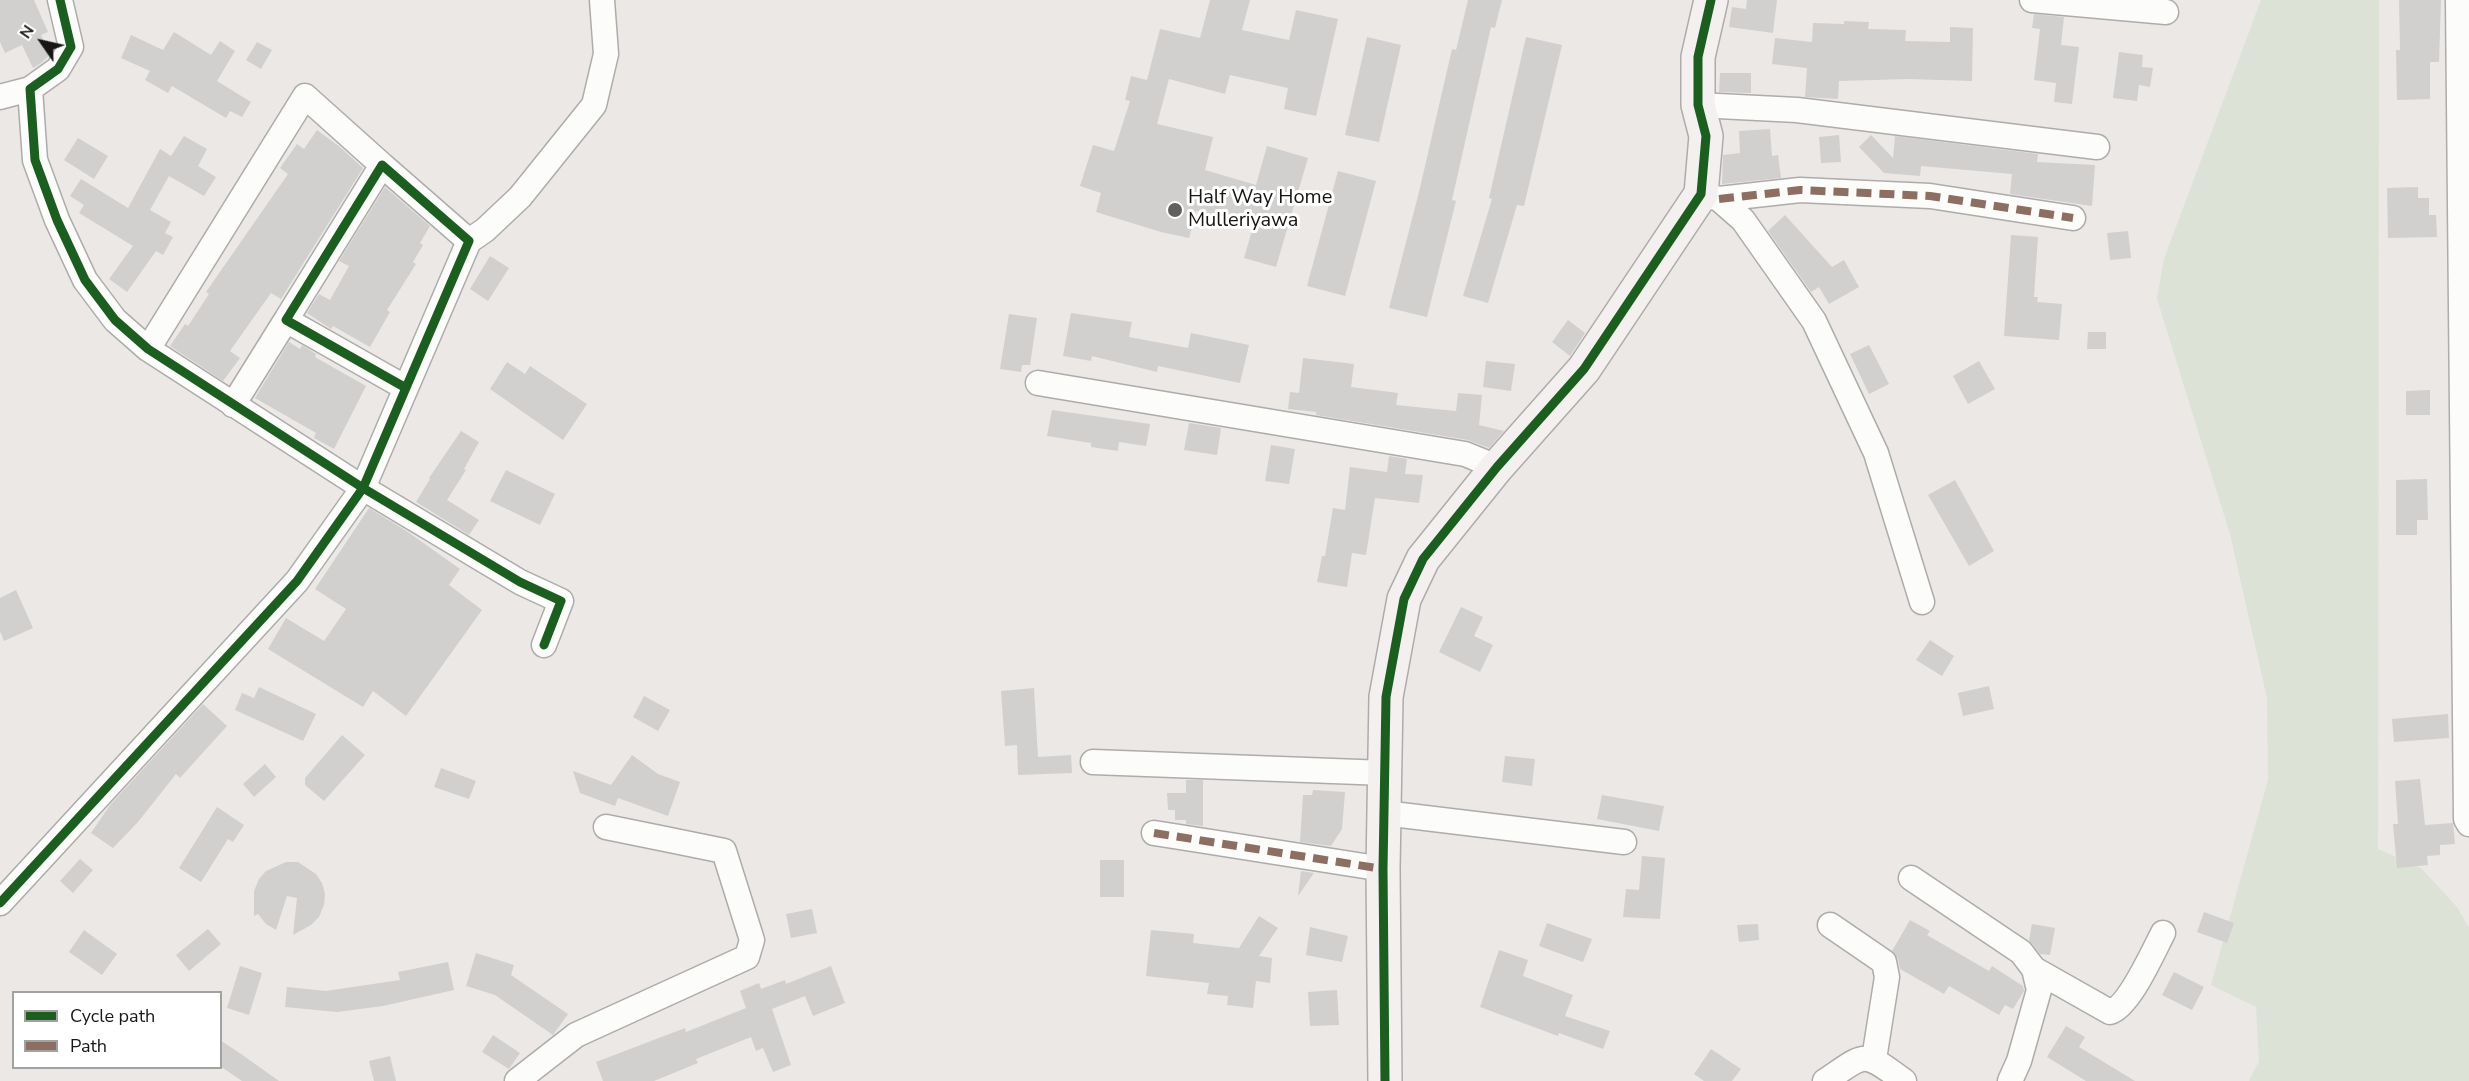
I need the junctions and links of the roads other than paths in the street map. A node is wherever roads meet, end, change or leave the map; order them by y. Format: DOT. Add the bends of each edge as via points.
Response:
graph roads {
  1 [pos="60,0"];
  2 [pos="602,0"];
  3 [pos="1711,0"];
  4 [pos="2032,0"];
  5 [pos="2458,0"];
  6 [pos="2166,12"];
  7 [pos="30,89"];
  8 [pos="0,97"];
  9 [pos="1698,105"];
  10 [pos="2097,147"];
  11 [pos="382,165"];
  12 [pos="1710,196"];
  13 [pos="2073,218"];
  14 [pos="469,241"];
  15 [pos="286,320"];
  16 [pos="148,350"];
  17 [pos="1038,383"];
  18 [pos="406,388"];
  19 [pos="233,405"];
  20 [pos="1497,467"];
  21 [pos="363,488"];
  22 [pos="1922,602"];
  23 [pos="544,645"];
  24 [pos="1093,762"];
  25 [pos="1386,773"];
  26 [pos="1384,813"];
  27 [pos="2469,824"];
  28 [pos="606,827"];
  29 [pos="1154,833"];
  30 [pos="1624,842"];
  31 [pos="1383,869"];
  32 [pos="1911,878"];
  33 [pos="0,903"];
  34 [pos="1830,925"];
  35 [pos="2163,933"];
  36 [pos="2034,969"];
  37 [pos="1874,1059"];
  38 [pos="517,1081"];
  39 [pos="1385,1081"];
  40 [pos="1825,1081"];
  41 [pos="1904,1081"];
  42 [pos="2010,1081"];
  1 -- 7 [label="street" via="71,47 58,69"];
  2 -- 14 [label="street" via="606,54 594,105 520,197"];
  3 -- 9 [label="street" via="1698,57"];
  4 -- 6 [label="street"];
  5 -- 27 [label="street"];
  7 -- 8 [label="street"];
  7 -- 16 [label="street" via="35,160 57,220 85,280 115,320"];
  9 -- 10 [label="street" via="1797,110"];
  9 -- 12 [label="street" via="1706,136"];
  11 -- 14 [label="street"];
  11 -- 15 [label="street"];
  11 -- 16 [label="street" via="305,96"];
  12 -- 13 [label="street" via="1800,190 1930,196"];
  12 -- 20 [label="street" via="1584,369"];
  12 -- 22 [label="street" via="1743,220 1814,321 1876,453"];
  14 -- 18 [label="street"];
  15 -- 18 [label="street"];
  15 -- 19 [label="street"];
  16 -- 19 [label="street"];
  17 -- 20 [label="street" via="1465,454"];
  18 -- 21 [label="street"];
  19 -- 21 [label="street"];
  20 -- 25 [label="street" via="1423,559 1404,599 1386,697"];
  21 -- 23 [label="street" via="520,582 561,601"];
  21 -- 33 [label="street" via="297,580"];
  24 -- 25 [label="street"];
  25 -- 26 [label="street"];
  26 -- 30 [label="street"];
  26 -- 31 [label="street"];
  28 -- 38 [label="street" via="724,851 752,940 747,957 576,1035"];
  29 -- 31 [label="street"];
  31 -- 39 [label="street"];
  32 -- 36 [label="street" via="2021,952"];
  34 -- 37 [label="street" via="1884,962 1887,977"];
  35 -- 36 [label="street" via="2126,1000 2110,1012"];
  36 -- 42 [label="street" via="2039,990"];
  37 -- 40 [label="street" via="1859,1058"];
  37 -- 41 [label="street"];
}
